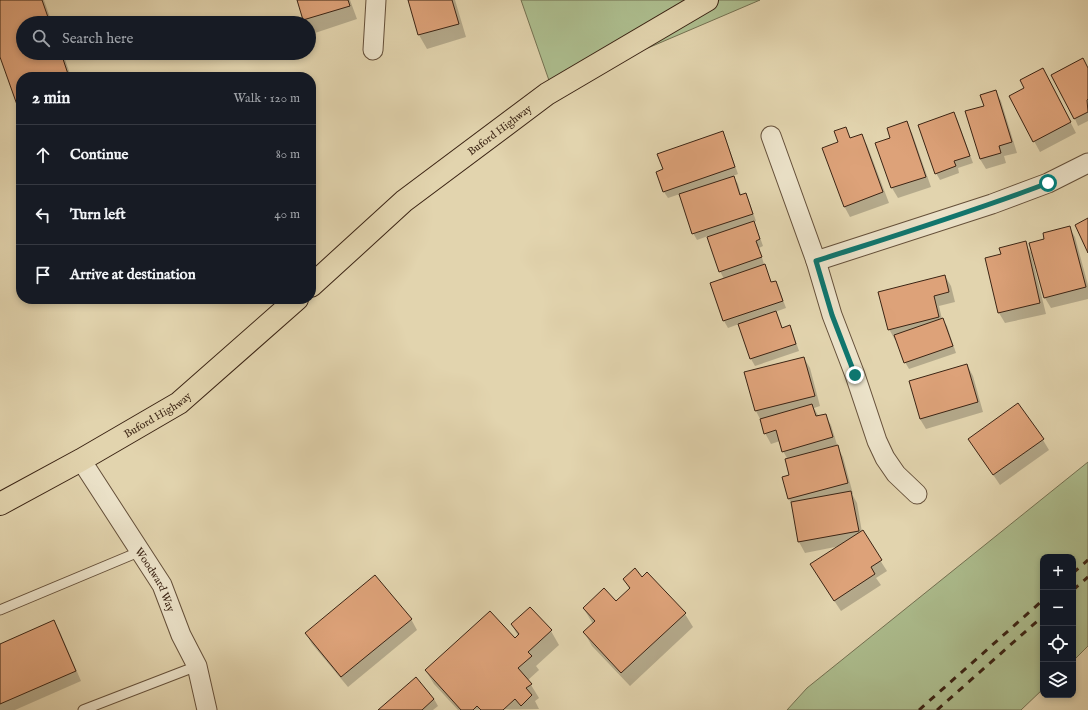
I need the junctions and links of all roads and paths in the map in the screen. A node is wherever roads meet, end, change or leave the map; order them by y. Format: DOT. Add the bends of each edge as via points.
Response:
graph roads {
  1 [pos="376,0"];
  2 [pos="707,0"];
  3 [pos="373,50"];
  4 [pos="771,136"];
  5 [pos="1088,163"];
  6 [pos="816,261"];
  7 [pos="316,281"];
  8 [pos="291,304"];
  9 [pos="81,460"];
  10 [pos="917,494"];
  11 [pos="0,504"];
  12 [pos="141,551"];
  13 [pos="0,610"];
  14 [pos="197,666"];
  15 [pos="82,710"];
  16 [pos="207,710"];
  1 -- 3 [label="street"];
  2 -- 7 [label="main road, Buford Highway" via="547,94 404,201"];
  4 -- 6 [label="street"];
  5 -- 6 [label="street" via="1048,183 992,204"];
  6 -- 10 [label="street" via="832,315 877,441 896,474"];
  8 -- 9 [label="main road, Buford Highway" via="179,403"];
  9 -- 11 [label="main road, Buford Highway"];
  9 -- 12 [label="street, Woodward Way"];
  12 -- 13 [label="lane"];
  12 -- 14 [label="street, Woodward Way" via="162,585 181,635"];
  14 -- 15 [label="lane"];
  14 -- 16 [label="street, Woodward Way"];
}
